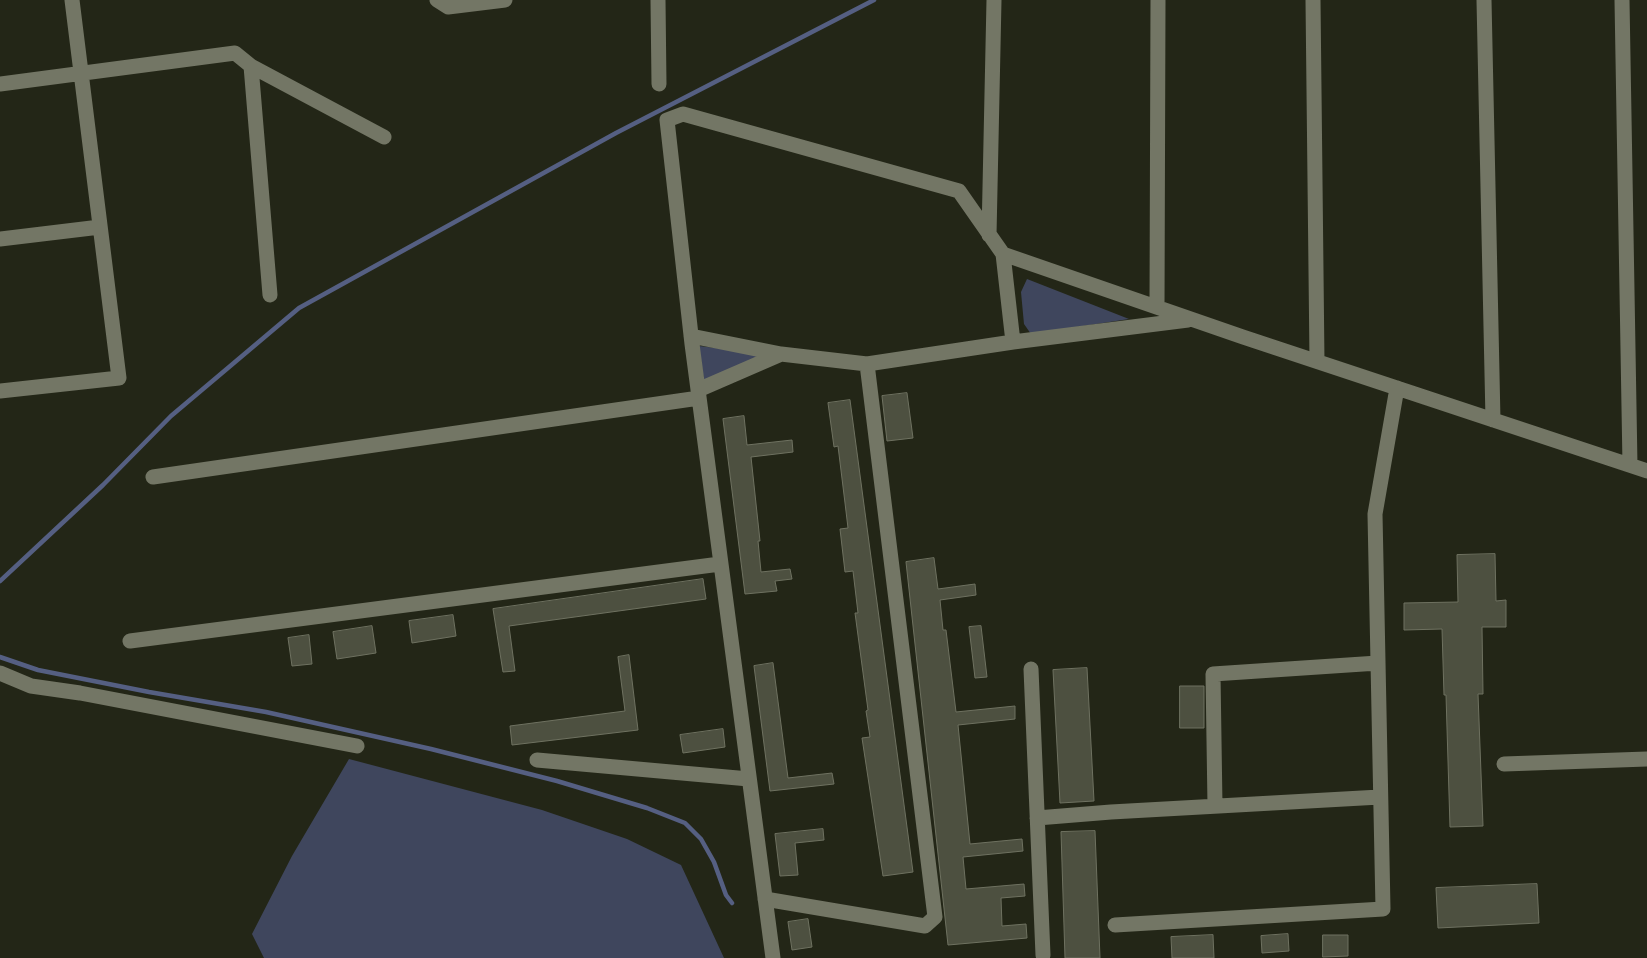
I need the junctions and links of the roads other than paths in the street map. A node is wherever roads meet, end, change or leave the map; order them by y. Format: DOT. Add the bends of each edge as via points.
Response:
graph roads {
  1 [pos="437,0"];
  2 [pos="505,0"];
  3 [pos="658,0"];
  4 [pos="994,0"];
  5 [pos="1158,0"];
  6 [pos="1313,0"];
  7 [pos="1484,0"];
  8 [pos="1622,0"];
  9 [pos="74,1"];
  10 [pos="251,66"];
  11 [pos="80,73"];
  12 [pos="0,84"];
  13 [pos="659,84"];
  14 [pos="384,137"];
  15 [pos="100,227"];
  16 [pos="989,235"];
  17 [pos="0,239"];
  18 [pos="1003,254"];
  19 [pos="270,295"];
  20 [pos="1157,307"];
  21 [pos="1192,319"];
  22 [pos="691,336"];
  23 [pos="1013,342"];
  24 [pos="781,354"];
  25 [pos="1317,361"];
  26 [pos="867,364"];
  27 [pos="1397,388"];
  28 [pos="0,391"];
  29 [pos="698,394"];
  30 [pos="1493,420"];
  31 [pos="1630,465"];
  32 [pos="1647,471"];
  33 [pos="153,477"];
  34 [pos="720,564"];
  35 [pos="130,640"];
  36 [pos="1378,663"];
  37 [pos="1031,669"];
  38 [pos="0,673"];
  39 [pos="357,746"];
  40 [pos="1647,759"];
  41 [pos="537,760"];
  42 [pos="1504,764"];
  43 [pos="749,779"];
  44 [pos="1380,797"];
  45 [pos="1215,806"];
  46 [pos="1037,818"];
  47 [pos="765,899"];
  48 [pos="1115,925"];
  49 [pos="1043,955"];
  50 [pos="773,958"];
  1 -- 2 [label="street" via="448,7"];
  3 -- 13 [label="street"];
  4 -- 16 [label="street"];
  5 -- 20 [label="street"];
  6 -- 25 [label="street"];
  7 -- 30 [label="street"];
  8 -- 31 [label="street"];
  9 -- 11 [label="street"];
  10 -- 11 [label="street" via="235,53"];
  10 -- 14 [label="street"];
  10 -- 19 [label="street"];
  11 -- 12 [label="street"];
  11 -- 15 [label="street"];
  15 -- 17 [label="street"];
  15 -- 28 [label="street" via="119,378"];
  16 -- 18 [label="street"];
  16 -- 22 [label="street" via="958,191 683,114 667,120"];
  18 -- 20 [label="street"];
  18 -- 23 [label="street"];
  20 -- 21 [label="street"];
  21 -- 23 [label="street"];
  21 -- 25 [label="street"];
  22 -- 24 [label="street"];
  22 -- 29 [label="street"];
  23 -- 26 [label="street"];
  24 -- 26 [label="street"];
  24 -- 29 [label="street"];
  25 -- 27 [label="street"];
  26 -- 47 [label="street" via="935,917 925,926"];
  27 -- 30 [label="street"];
  27 -- 36 [label="street" via="1375,514"];
  29 -- 33 [label="street"];
  29 -- 34 [label="street"];
  30 -- 31 [label="street"];
  31 -- 32 [label="street"];
  34 -- 35 [label="street"];
  34 -- 43 [label="street"];
  36 -- 44 [label="street"];
  36 -- 45 [label="street" via="1213,674"];
  37 -- 46 [label="street"];
  38 -- 39 [label="street" via="31,686"];
  40 -- 42 [label="street"];
  41 -- 43 [label="street"];
  43 -- 47 [label="street"];
  44 -- 45 [label="street"];
  44 -- 48 [label="street" via="1382,909"];
  45 -- 46 [label="street"];
  46 -- 49 [label="street"];
  47 -- 50 [label="street"];
}
